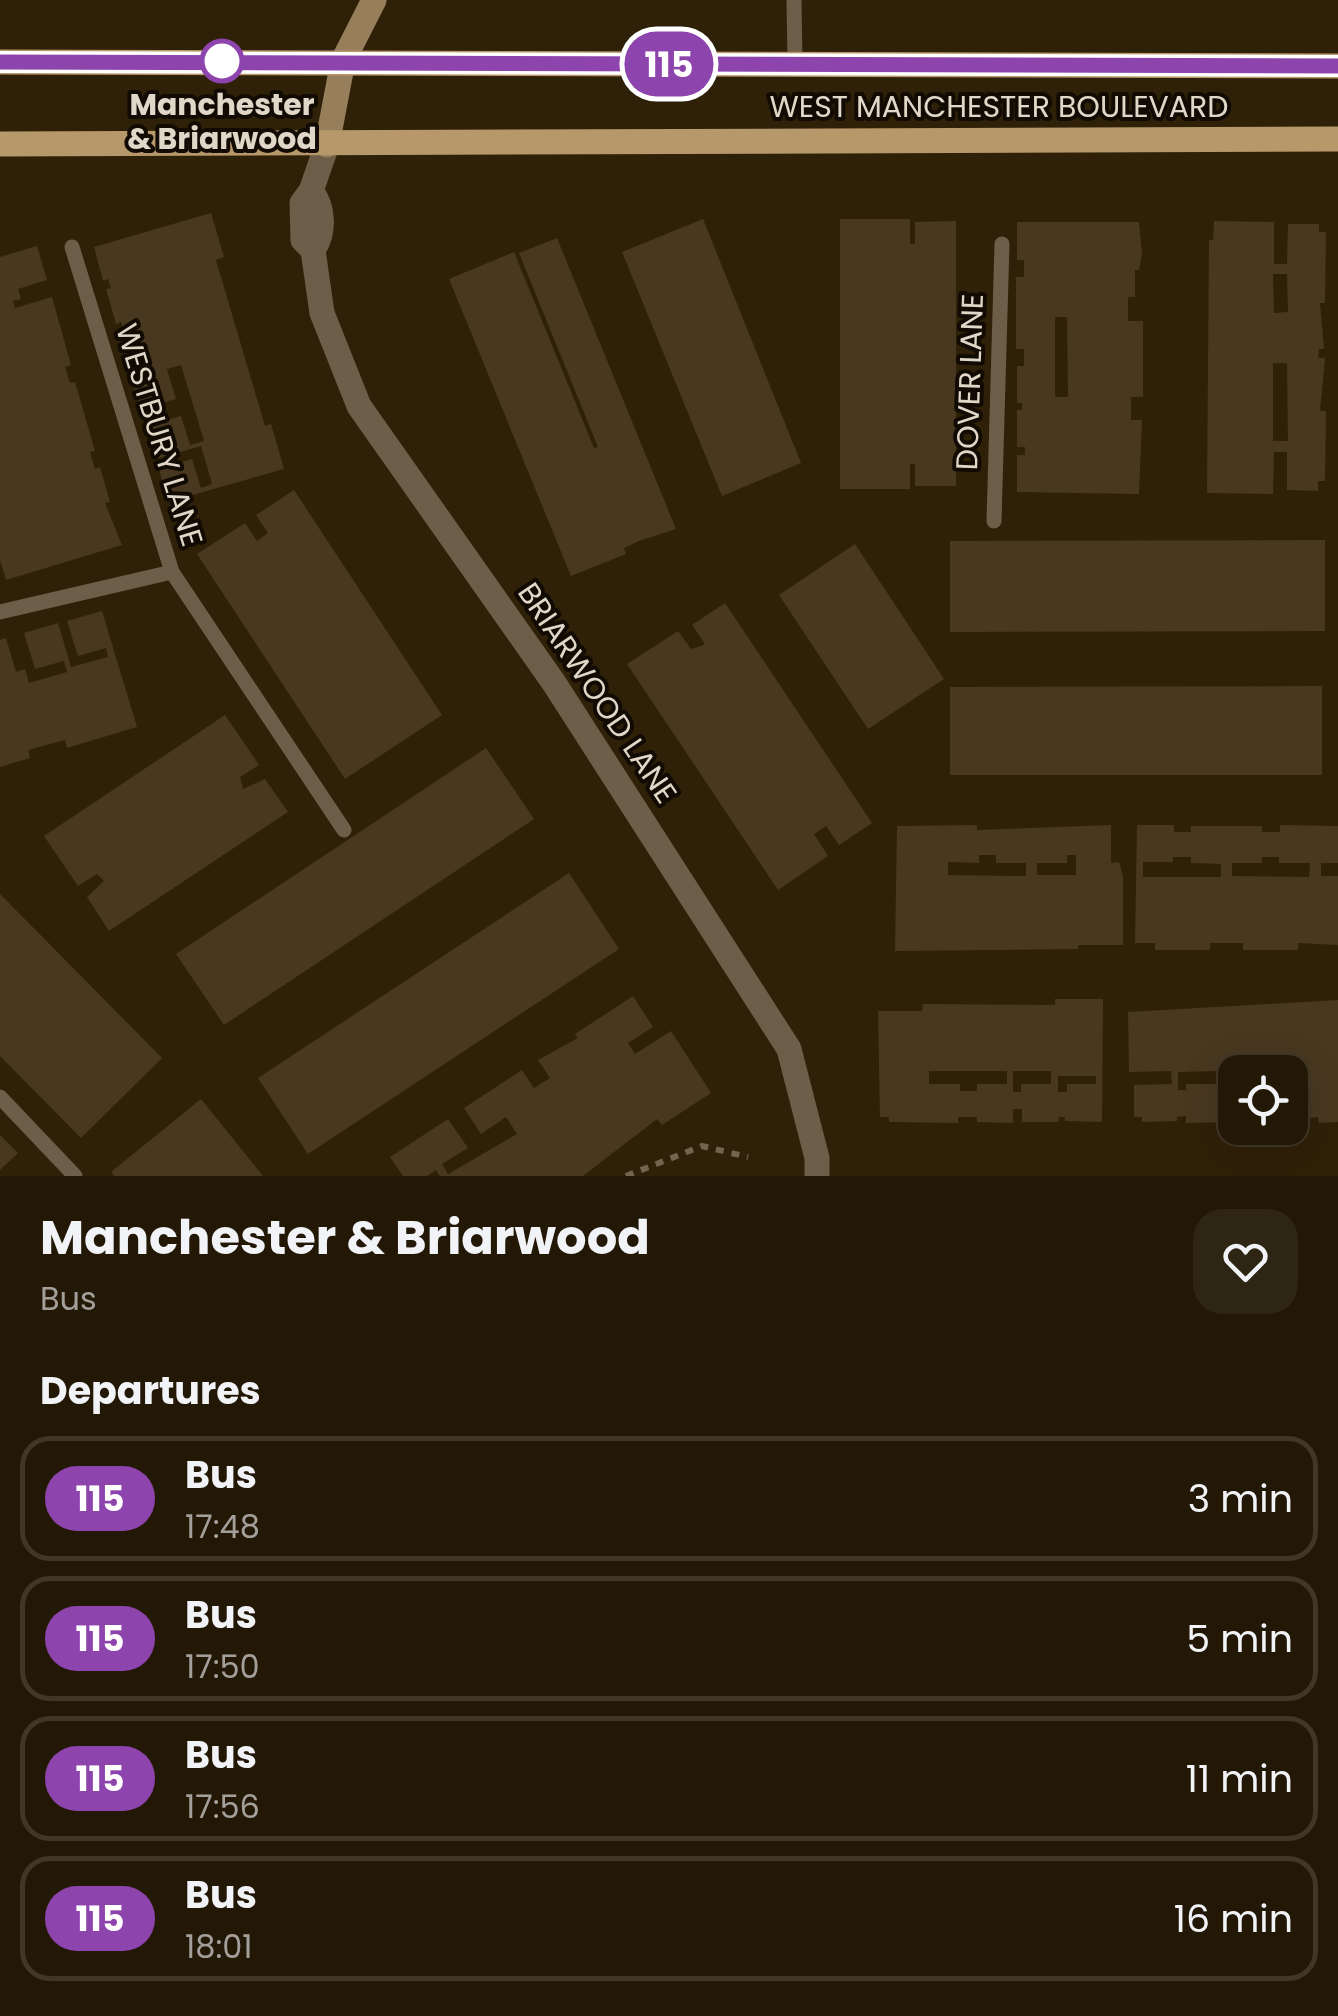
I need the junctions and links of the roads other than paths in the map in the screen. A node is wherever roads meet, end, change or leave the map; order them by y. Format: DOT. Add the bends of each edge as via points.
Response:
graph roads {
  1 [pos="374,0"];
  2 [pos="794,0"];
  3 [pos="343,61"];
  4 [pos="0,62"];
  5 [pos="795,64"];
  6 [pos="1338,66"];
  7 [pos="1338,139"];
  8 [pos="0,144"];
  9 [pos="327,145"];
  10 [pos="1002,244"];
  11 [pos="72,247"];
  12 [pos="994,521"];
  13 [pos="172,572"];
  14 [pos="0,612"];
  15 [pos="344,830"];
  16 [pos="0,1097"];
  17 [pos="71,1175"];
  18 [pos="817,1176"];
  1 -- 3 [label="main road"];
  2 -- 5 [label="lane"];
  3 -- 4 [label="main road, WEST MANCHESTER BOULEVARD"];
  3 -- 5 [label="main road, WEST MANCHESTER BOULEVARD"];
  3 -- 9 [label="main road"];
  5 -- 6 [label="main road, WEST MANCHESTER BOULEVARD"];
  7 -- 9 [label="main road, WEST MANCHESTER BOULEVARD"];
  8 -- 9 [label="main road, WEST MANCHESTER BOULEVARD"];
  9 -- 18 [label="street, BRIARWOOD LANE" via="311,190 320,202 321,239 313,250 322,313 359,406 554,682 789,1050"];
  10 -- 12 [label="lane, DOVER LANE"];
  11 -- 13 [label="lane, WESTBURY LANE"];
  13 -- 14 [label="lane"];
  13 -- 15 [label="lane, WESTBURY LANE"];
  16 -- 17 [label="lane"];
}
